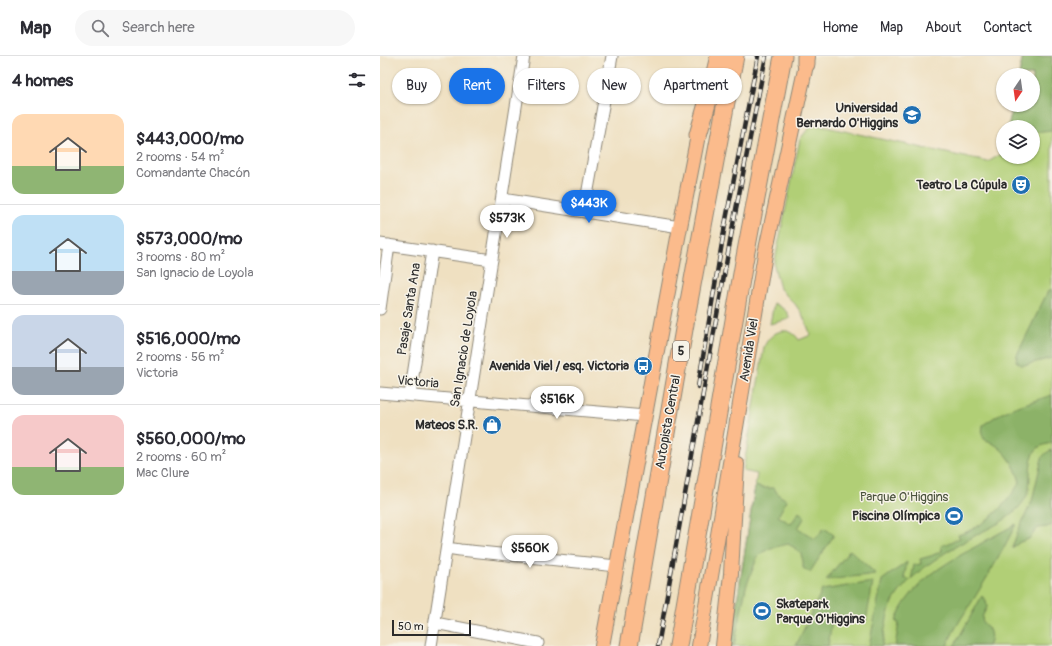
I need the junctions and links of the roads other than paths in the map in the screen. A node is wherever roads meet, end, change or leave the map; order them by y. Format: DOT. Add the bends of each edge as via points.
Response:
graph roads {
  1 [pos="524,56"];
  2 [pos="612,56"];
  3 [pos="711,56"];
  4 [pos="719,56"];
  5 [pos="735,56"];
  6 [pos="783,56"];
  7 [pos="806,59"];
  8 [pos="698,135"];
  9 [pos="502,199"];
  10 [pos="584,212"];
  11 [pos="680,227"];
  12 [pos="385,244"];
  13 [pos="432,251"];
  14 [pos="492,260"];
  15 [pos="380,309"];
  16 [pos="380,393"];
  17 [pos="410,396"];
  18 [pos="470,401"];
  19 [pos="645,416"];
  20 [pos="737,422"];
  21 [pos="447,548"];
  22 [pos="617,566"];
  23 [pos="435,623"];
  24 [pos="538,643"];
  25 [pos="431,646"];
  26 [pos="602,646"];
  27 [pos="629,646"];
  28 [pos="678,646"];
  29 [pos="698,646"];
  30 [pos="723,646"];
  1 -- 9 [label="street, San Ignacio de Loyola"];
  2 -- 10 [label="street"];
  3 -- 8 [label="main road"];
  4 -- 8 [label="highway"];
  5 -- 27 [label="highway, Autopista Central / 5"];
  6 -- 28 [label="highway"];
  7 -- 20 [label="main road, Avenida Viel" via="767,242"];
  8 -- 11 [label="main road"];
  9 -- 10 [label="street"];
  9 -- 14 [label="street, San Ignacio de Loyola"];
  10 -- 11 [label="street"];
  11 -- 19 [label="main road"];
  12 -- 13 [label="street"];
  12 -- 15 [label="street"];
  13 -- 14 [label="street"];
  13 -- 17 [label="street, Pasaje Santa Ana"];
  14 -- 18 [label="street, San Ignacio de Loyola"];
  16 -- 17 [label="street, Victoria"];
  17 -- 18 [label="street, Victoria"];
  18 -- 19 [label="street, Victoria"];
  18 -- 21 [label="street, San Ignacio de Loyola"];
  19 -- 22 [label="main road"];
  20 -- 29 [label="main road, Avenida Viel"];
  20 -- 30 [label="main road" via="737,475 731,574"];
  21 -- 22 [label="street"];
  21 -- 23 [label="street, San Ignacio de Loyola"];
  22 -- 26 [label="main road"];
  23 -- 24 [label="street"];
  23 -- 25 [label="street, San Ignacio de Loyola"];
}
